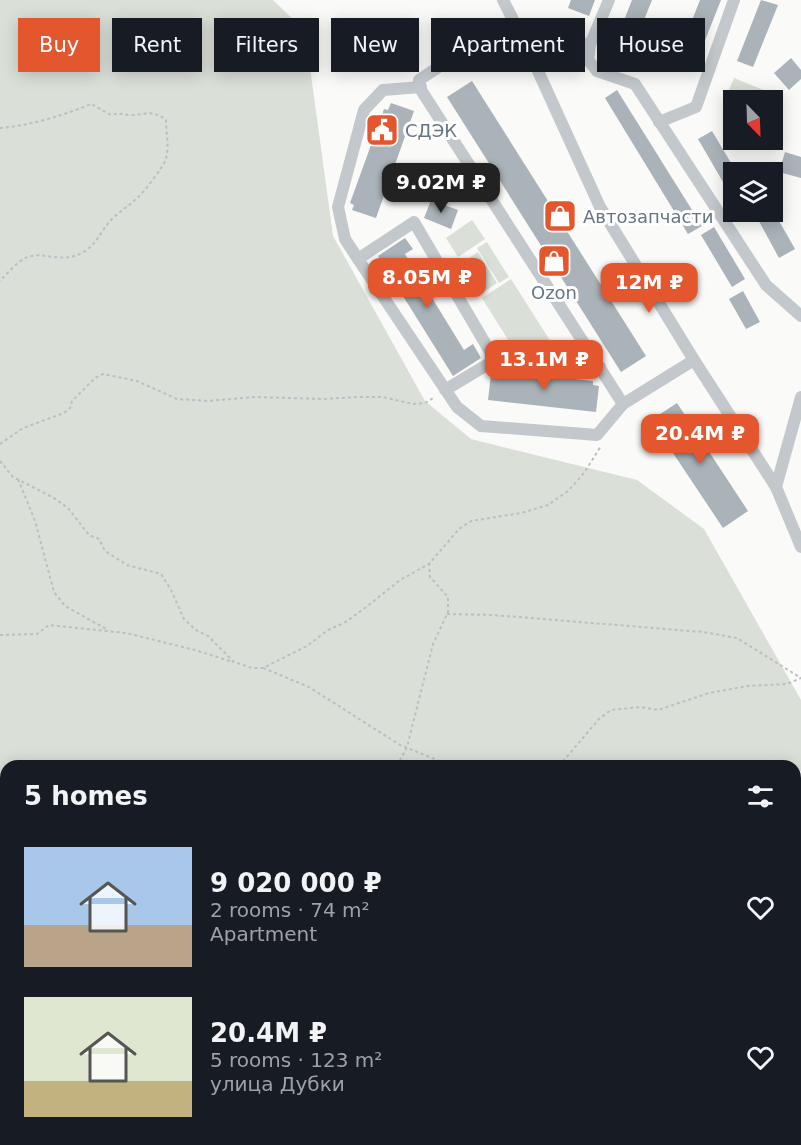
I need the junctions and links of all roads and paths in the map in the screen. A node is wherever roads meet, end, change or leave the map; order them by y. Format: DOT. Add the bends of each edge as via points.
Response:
graph roads {
  1 [pos="503,0"];
  2 [pos="609,0"];
  3 [pos="734,0"];
  4 [pos="513,18"];
  5 [pos="585,44"];
  6 [pos="590,45"];
  7 [pos="431,72"];
  8 [pos="538,72"];
  9 [pos="421,87"];
  10 [pos="659,122"];
  11 [pos="0,128"];
  12 [pos="358,259"];
  13 [pos="0,281"];
  14 [pos="801,315"];
  15 [pos="495,360"];
  16 [pos="694,360"];
  17 [pos="600,367"];
  18 [pos="445,390"];
  19 [pos="801,397"];
  20 [pos="623,404"];
  21 [pos="603,443"];
  22 [pos="0,444"];
  23 [pos="0,461"];
  24 [pos="18,479"];
  25 [pos="776,487"];
  26 [pos="801,547"];
  27 [pos="429,564"];
  28 [pos="447,614"];
  29 [pos="110,631"];
  30 [pos="0,635"];
  31 [pos="234,662"];
  32 [pos="263,668"];
  33 [pos="801,678"];
  34 [pos="407,747"];
  35 [pos="400,760"];
  36 [pos="438,760"];
  37 [pos="564,760"];
  1 -- 4 [label="street"];
  2 -- 6 [label="street"];
  3 -- 10 [label="street" via="696,107"];
  5 -- 6 [label="street"];
  6 -- 10 [label="street" via="588,60 597,71 635,84"];
  7 -- 9 [label="street" via="419,80"];
  8 -- 16 [label="street" via="600,207"];
  9 -- 12 [label="street" via="383,90 364,110 338,207 345,239"];
  9 -- 17 [label="street"];
  10 -- 14 [label="street" via="766,285"];
  11 -- 13 [label="path" via="64,115 91,104 111,115 158,114 166,120 167,147 158,172 138,198 99,233 95,244 81,254 65,258 27,257"];
  12 -- 15 [label="street" via="414,222"];
  12 -- 18 [label="street"];
  15 -- 17 [label="street"];
  15 -- 18 [label="street"];
  16 -- 20 [label="street"];
  16 -- 25 [label="street"];
  17 -- 20 [label="street"];
  18 -- 20 [label="street" via="457,407 481,426 597,435"];
  18 -- 22 [label="path" via="425,403 413,404 359,396 208,401 177,399 137,381 103,374 72,400 64,413 23,428"];
  19 -- 25 [label="street"];
  21 -- 27 [label="path" via="584,473 548,505 471,521"];
  23 -- 24 [label="path"];
  24 -- 29 [label="path" via="35,521 54,592 65,606"];
  24 -- 31 [label="path" via="68,508 89,535 99,539 105,551 127,565 161,574 184,619"];
  25 -- 26 [label="street"];
  27 -- 28 [label="path" via="430,577 448,597"];
  27 -- 32 [label="path" via="400,580 344,623"];
  28 -- 33 [label="path" via="703,632 737,638"];
  28 -- 34 [label="path" via="433,644"];
  29 -- 30 [label="path" via="49,625 37,634"];
  29 -- 31 [label="path"];
  31 -- 32 [label="path"];
  32 -- 34 [label="path" via="309,687"];
  33 -- 37 [label="path" via="787,684 709,693 658,710 611,710"];
  34 -- 35 [label="path"];
  34 -- 36 [label="path"];
}
